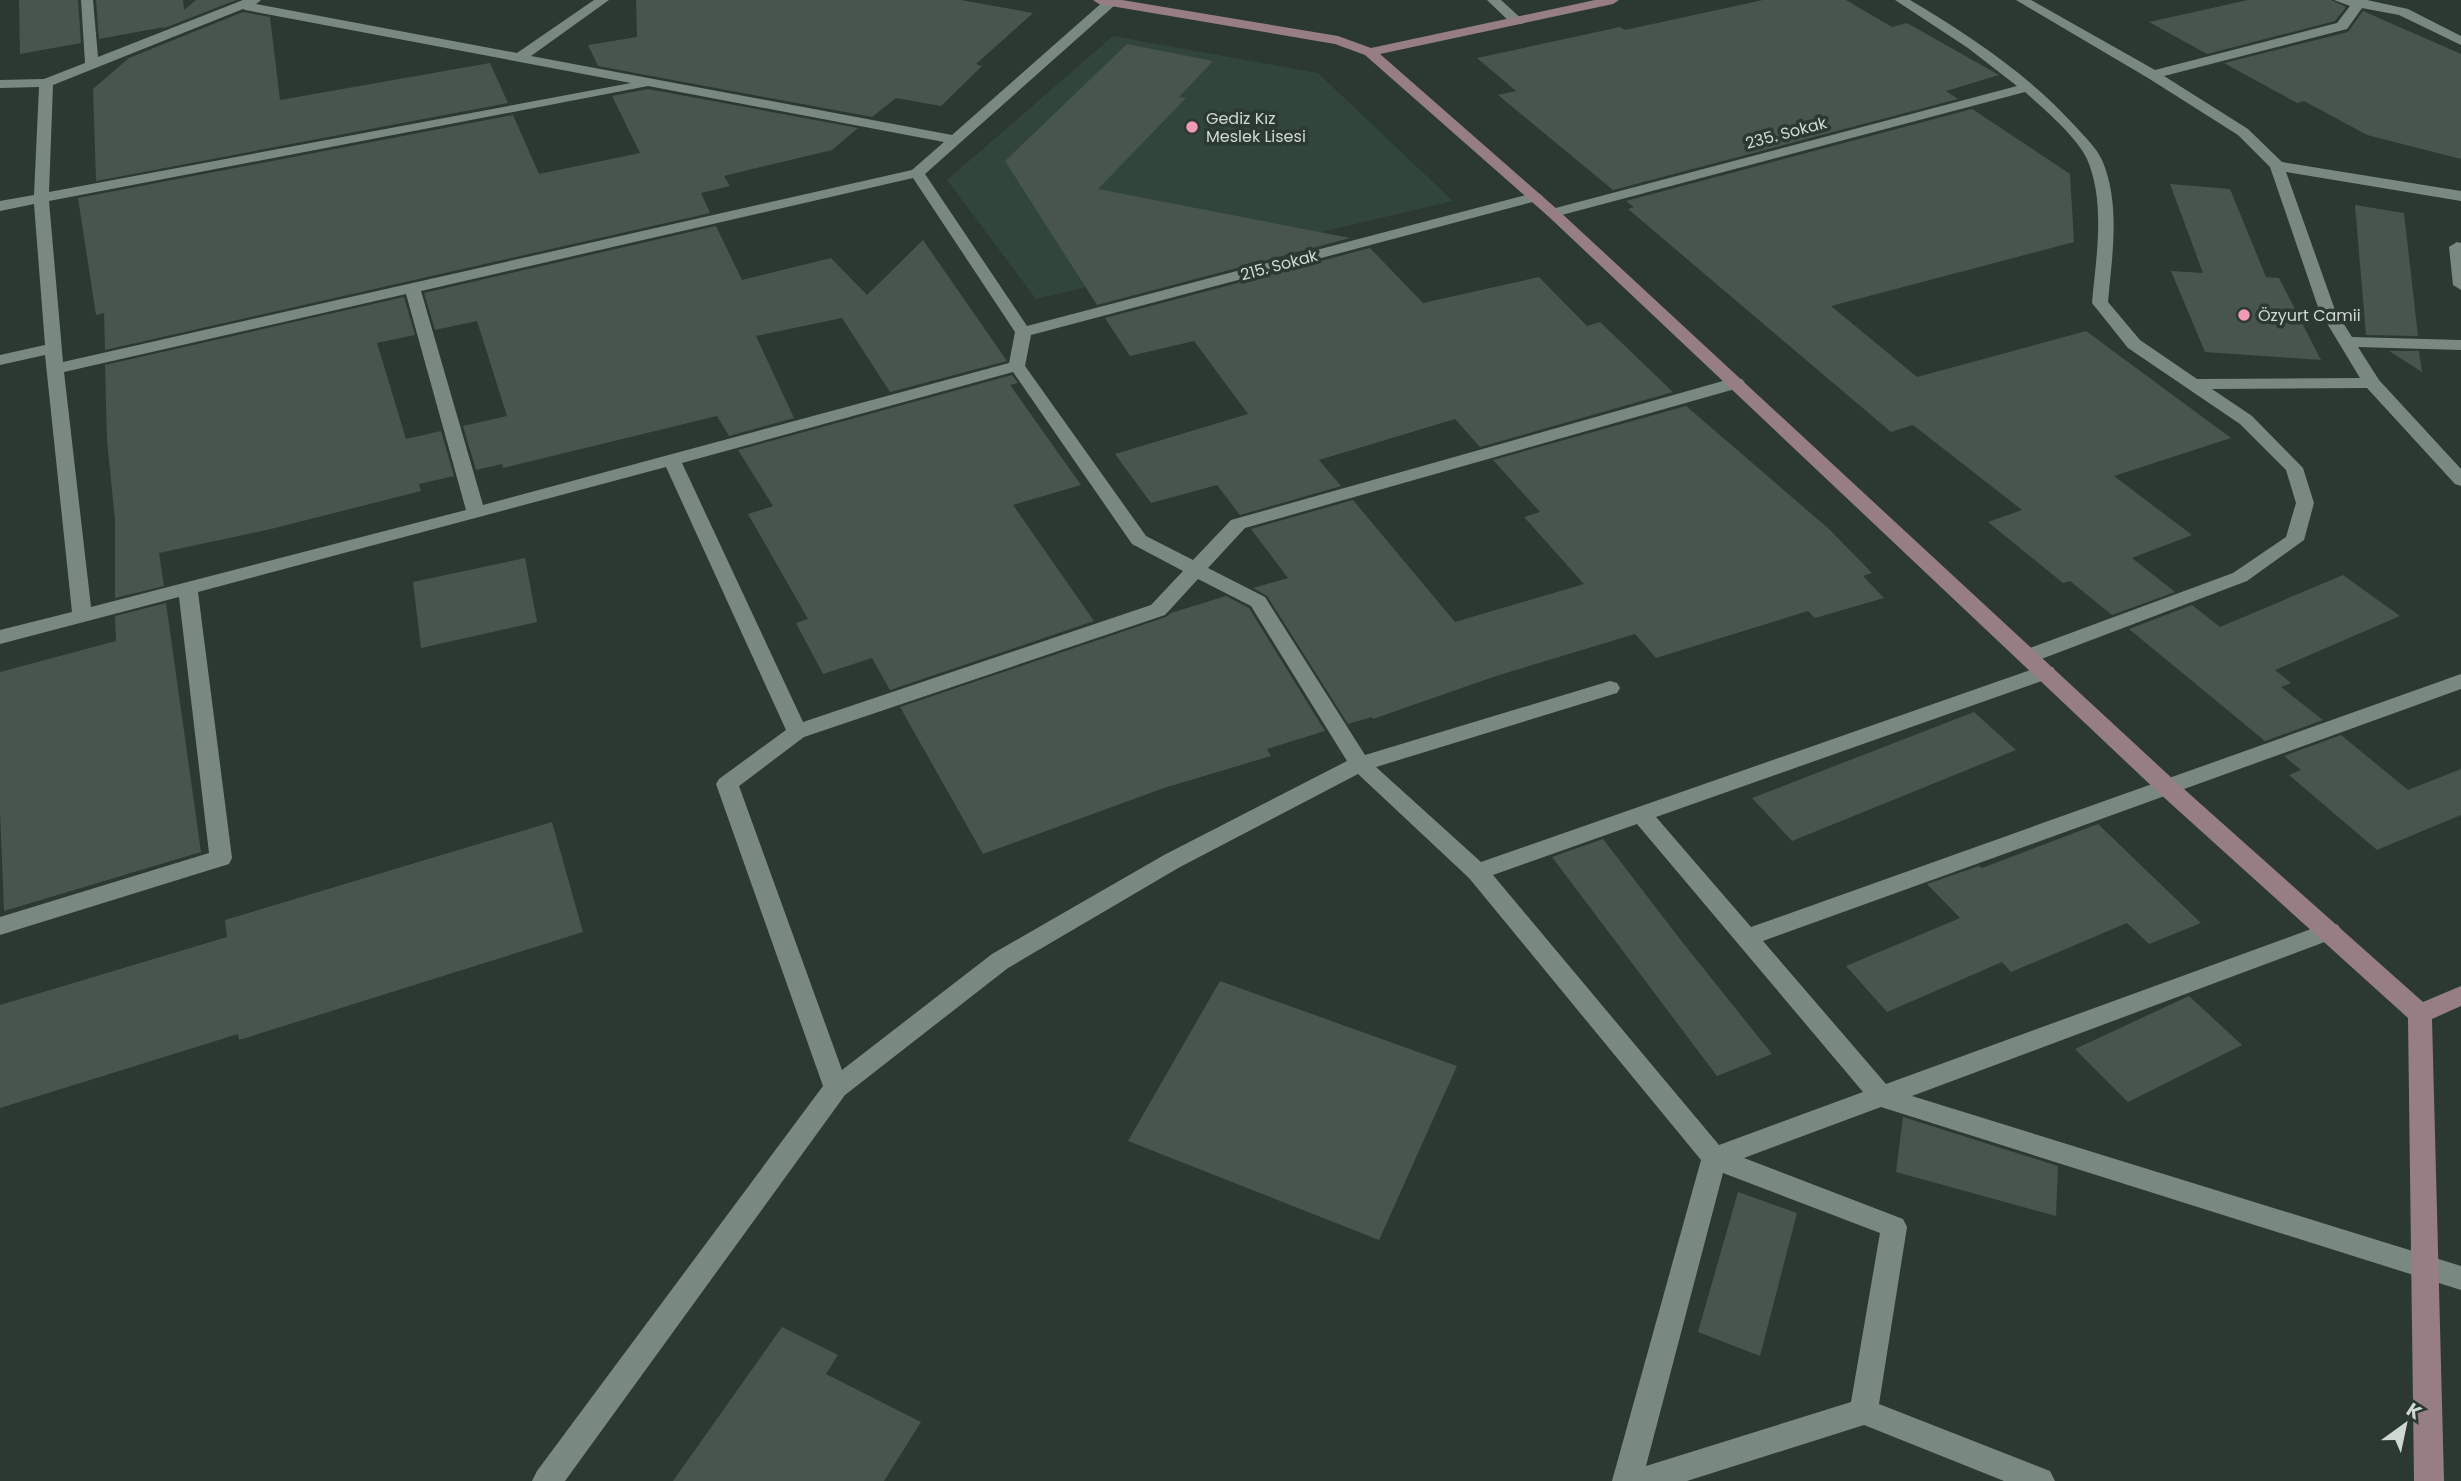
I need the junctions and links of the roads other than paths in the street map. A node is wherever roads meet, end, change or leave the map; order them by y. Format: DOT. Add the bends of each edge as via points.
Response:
graph roads {
  1 [pos="87,0"];
  2 [pos="603,0"];
  3 [pos="1493,0"];
  4 [pos="1613,0"];
  5 [pos="1901,0"];
  6 [pos="2022,0"];
  7 [pos="2340,0"];
  8 [pos="1104,1"];
  9 [pos="2360,2"];
  10 [pos="250,3"];
  11 [pos="1517,21"];
  12 [pos="2461,41"];
  13 [pos="1370,52"];
  14 [pos="520,57"];
  15 [pos="92,66"];
  16 [pos="2153,75"];
  17 [pos="46,83"];
  18 [pos="654,83"];
  19 [pos="0,84"];
  20 [pos="2028,87"];
  21 [pos="957,140"];
  22 [pos="2277,166"];
  23 [pos="917,173"];
  24 [pos="2461,196"];
  25 [pos="1535,197"];
  26 [pos="41,198"];
  27 [pos="0,206"];
  28 [pos="1553,213"];
  29 [pos="2461,248"];
  30 [pos="2461,285"];
  31 [pos="412,288"];
  32 [pos="1023,332"];
  33 [pos="2347,342"];
  34 [pos="2461,345"];
  35 [pos="54,348"];
  36 [pos="0,360"];
  37 [pos="1017,366"];
  38 [pos="55,369"];
  39 [pos="1736,383"];
  40 [pos="2372,383"];
  41 [pos="2193,384"];
  42 [pos="673,460"];
  43 [pos="2459,475"];
  44 [pos="476,513"];
  45 [pos="1195,569"];
  46 [pos="188,590"];
  47 [pos="82,615"];
  48 [pos="0,637"];
  49 [pos="2029,656"];
  50 [pos="2046,672"];
  51 [pos="2461,681"];
  52 [pos="1610,688"];
  53 [pos="797,732"];
  54 [pos="1360,764"];
  55 [pos="2167,787"];
  56 [pos="1641,814"];
  57 [pos="1477,872"];
  58 [pos="0,926"];
  59 [pos="2330,932"];
  60 [pos="1746,938"];
  61 [pos="2461,996"];
  62 [pos="2420,1014"];
  63 [pos="836,1088"];
  64 [pos="1882,1097"];
  65 [pos="1714,1158"];
  66 [pos="2425,1266"];
  67 [pos="2461,1278"];
  68 [pos="1864,1412"];
  69 [pos="547,1481"];
  70 [pos="1627,1481"];
  71 [pos="1642,1481"];
  72 [pos="2040,1481"];
  73 [pos="2429,1481"];
  1 -- 15 [label="street"];
  2 -- 14 [label="street"];
  3 -- 11 [label="street"];
  4 -- 11 [label="street"];
  5 -- 20 [label="street" via="1969,42"];
  6 -- 16 [label="street"];
  7 -- 9 [label="street"];
  8 -- 13 [label="street" via="1338,40"];
  8 -- 21 [label="street"];
  9 -- 12 [label="street" via="2403,12"];
  9 -- 16 [label="street" via="2342,26"];
  10 -- 14 [label="street"];
  10 -- 15 [label="street"];
  11 -- 13 [label="street"];
  13 -- 25 [label="street"];
  14 -- 18 [label="street"];
  15 -- 17 [label="street"];
  16 -- 22 [label="street" via="2244,132"];
  17 -- 19 [label="street"];
  17 -- 26 [label="street"];
  18 -- 21 [label="street"];
  18 -- 26 [label="street"];
  20 -- 28 [label="street, 235. Sokak"];
  20 -- 41 [label="street" via="2094,158 2106,209 2100,303 2134,344"];
  21 -- 23 [label="street"];
  22 -- 24 [label="street"];
  22 -- 33 [label="street" via="2327,310"];
  23 -- 31 [label="street"];
  23 -- 32 [label="street"];
  25 -- 28 [label="street"];
  25 -- 32 [label="street, 215. Sokak"];
  26 -- 27 [label="street"];
  26 -- 35 [label="street"];
  28 -- 39 [label="street"];
  29 -- 30 [label="street" via="2457,247"];
  31 -- 38 [label="street"];
  31 -- 44 [label="street"];
  32 -- 37 [label="street"];
  33 -- 34 [label="street"];
  33 -- 40 [label="street"];
  35 -- 36 [label="street"];
  35 -- 38 [label="street"];
  37 -- 42 [label="street"];
  37 -- 45 [label="street" via="1139,540"];
  38 -- 47 [label="street"];
  39 -- 45 [label="street" via="1238,524"];
  39 -- 49 [label="street"];
  40 -- 41 [label="street"];
  40 -- 43 [label="street"];
  41 -- 49 [label="street" via="2246,420 2294,468 2305,503 2295,540 2240,577"];
  42 -- 44 [label="street"];
  42 -- 53 [label="street"];
  44 -- 46 [label="street"];
  45 -- 53 [label="street" via="1158,610"];
  45 -- 54 [label="street" via="1258,602"];
  46 -- 47 [label="street"];
  46 -- 58 [label="street" via="221,858"];
  47 -- 48 [label="street"];
  49 -- 50 [label="street"];
  50 -- 55 [label="street"];
  50 -- 56 [label="street"];
  51 -- 55 [label="street"];
  52 -- 54 [label="street"];
  53 -- 63 [label="street" via="727,784"];
  54 -- 57 [label="street"];
  54 -- 63 [label="street" via="1172,861 1000,961"];
  55 -- 59 [label="street"];
  55 -- 60 [label="street"];
  56 -- 57 [label="street"];
  56 -- 60 [label="street"];
  57 -- 65 [label="street"];
  59 -- 62 [label="street"];
  59 -- 64 [label="street"];
  60 -- 64 [label="street"];
  61 -- 62 [label="street"];
  62 -- 66 [label="street"];
  63 -- 69 [label="street"];
  64 -- 65 [label="street"];
  64 -- 66 [label="street"];
  65 -- 68 [label="street" via="1894,1227"];
  65 -- 70 [label="street"];
  66 -- 67 [label="street"];
  66 -- 73 [label="street"];
  68 -- 71 [label="street"];
  68 -- 72 [label="street"];
}
